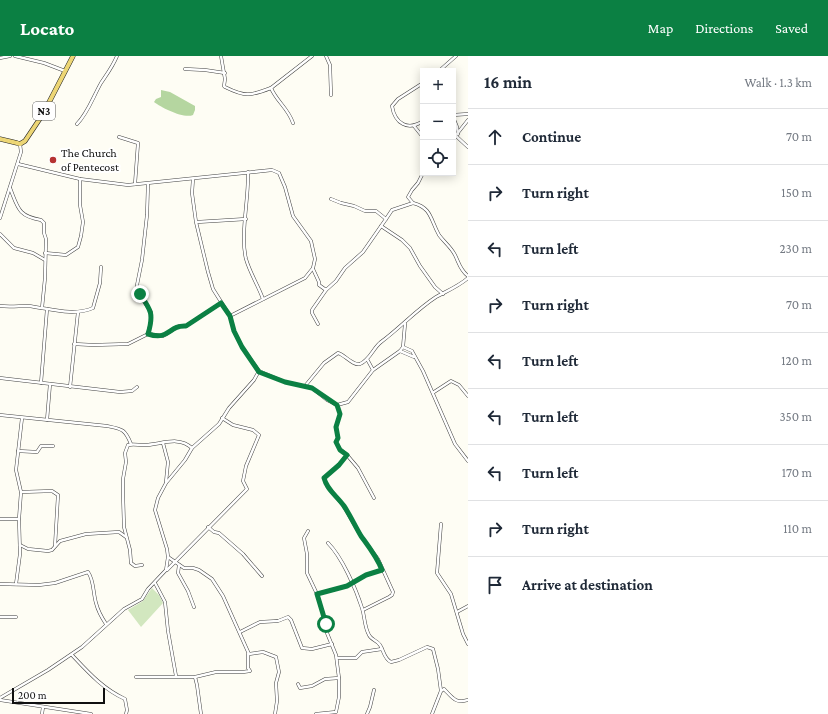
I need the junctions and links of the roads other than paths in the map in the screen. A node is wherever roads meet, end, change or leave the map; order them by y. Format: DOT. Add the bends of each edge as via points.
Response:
graph roads {
  1 [pos="10,56"];
  2 [pos="15,56"];
  3 [pos="73,56"];
  4 [pos="117,56"];
  5 [pos="221,56"];
  6 [pos="312,56"];
  7 [pos="326,56"];
  8 [pos="456,56"];
  9 [pos="28,57"];
  10 [pos="0,58"];
  11 [pos="443,68"];
  12 [pos="185,69"];
  13 [pos="65,71"];
  14 [pos="225,73"];
  15 [pos="420,85"];
  16 [pos="271,88"];
  17 [pos="331,95"];
  18 [pos="468,114"];
  19 [pos="456,116"];
  20 [pos="468,120"];
  21 [pos="293,123"];
  22 [pos="420,123"];
  23 [pos="77,124"];
  24 [pos="456,124"];
  25 [pos="414,126"];
  26 [pos="457,135"];
  27 [pos="119,137"];
  28 [pos="0,139"];
  29 [pos="423,140"];
  30 [pos="20,144"];
  31 [pos="468,147"];
  32 [pos="18,164"];
  33 [pos="248,172"];
  34 [pos="422,176"];
  35 [pos="80,179"];
  36 [pos="194,179"];
  37 [pos="135,184"];
  38 [pos="148,184"];
  39 [pos="10,188"];
  40 [pos="331,199"];
  41 [pos="412,203"];
  42 [pos="0,218"];
  43 [pos="386,218"];
  44 [pos="246,219"];
  45 [pos="196,222"];
  46 [pos="381,226"];
  47 [pos="0,234"];
  48 [pos="45,253"];
  49 [pos="45,260"];
  50 [pos="101,267"];
  51 [pos="313,268"];
  52 [pos="468,277"];
  53 [pos="326,290"];
  54 [pos="443,294"];
  55 [pos="263,299"];
  56 [pos="221,303"];
  57 [pos="0,306"];
  58 [pos="42,308"];
  59 [pos="48,309"];
  60 [pos="78,312"];
  61 [pos="230,316"];
  62 [pos="405,323"];
  63 [pos="318,324"];
  64 [pos="148,334"];
  65 [pos="74,344"];
  66 [pos="403,347"];
  67 [pos="400,351"];
  68 [pos="415,358"];
  69 [pos="367,359"];
  70 [pos="373,370"];
  71 [pos="259,372"];
  72 [pos="0,378"];
  73 [pos="41,383"];
  74 [pos="50,384"];
  75 [pos="305,386"];
  76 [pos="70,387"];
  77 [pos="137,387"];
  78 [pos="434,392"];
  79 [pos="468,396"];
  80 [pos="337,405"];
  81 [pos="0,415"];
  82 [pos="22,418"];
  83 [pos="222,418"];
  84 [pos="47,420"];
  85 [pos="163,443"];
  86 [pos="131,444"];
  87 [pos="53,446"];
  88 [pos="192,448"];
  89 [pos="18,452"];
  90 [pos="347,455"];
  91 [pos="468,461"];
  92 [pos="166,483"];
  93 [pos="21,492"];
  94 [pos="374,498"];
  95 [pos="0,519"];
  96 [pos="19,519"];
  97 [pos="441,524"];
  98 [pos="124,527"];
  99 [pos="208,527"];
  100 [pos="308,531"];
  101 [pos="119,532"];
  102 [pos="126,537"];
  103 [pos="328,543"];
  104 [pos="20,545"];
  105 [pos="55,546"];
  106 [pos="28,549"];
  107 [pos="20,554"];
  108 [pos="168,557"];
  109 [pos="176,562"];
  110 [pos="142,565"];
  111 [pos="179,565"];
  112 [pos="166,570"];
  113 [pos="382,570"];
  114 [pos="262,576"];
  115 [pos="155,583"];
  116 [pos="352,583"];
  117 [pos="0,584"];
  118 [pos="16,584"];
  119 [pos="317,594"];
  120 [pos="468,606"];
  121 [pos="194,607"];
  122 [pos="363,610"];
  123 [pos="457,612"];
  124 [pos="0,617"];
  125 [pos="16,617"];
  126 [pos="106,624"];
  127 [pos="240,632"];
  128 [pos="332,644"];
  129 [pos="468,644"];
  130 [pos="382,649"];
  131 [pos="249,654"];
  132 [pos="72,655"];
  133 [pos="337,658"];
  134 [pos="176,676"];
  135 [pos="136,677"];
  136 [pos="195,677"];
  137 [pos="340,678"];
  138 [pos="298,684"];
  139 [pos="374,690"];
  140 [pos="441,691"];
  141 [pos="0,699"];
  142 [pos="468,700"];
  143 [pos="43,707"];
  144 [pos="336,713"];
  145 [pos="43,714"];
  146 [pos="91,714"];
  147 [pos="126,714"];
  148 [pos="201,714"];
  149 [pos="275,714"];
  150 [pos="316,714"];
  151 [pos="367,714"];
  152 [pos="432,714"];
  1 -- 10 [label="street"];
  2 -- 9 [label="street"];
  3 -- 13 [label="main road, N3"];
  4 -- 23 [label="street"];
  5 -- 14 [label="street"];
  6 -- 16 [label="street"];
  7 -- 17 [label="street" via="330,65"];
  8 -- 11 [label="street"];
  9 -- 13 [label="street"];
  12 -- 14 [label="street"];
  13 -- 30 [label="main road, N3" via="28,138"];
  14 -- 16 [label="street" via="224,86 239,93 251,95"];
  15 -- 25 [label="street" via="392,106 400,123 409,127"];
  16 -- 21 [label="street" via="290,114"];
  18 -- 19 [label="street"];
  20 -- 26 [label="street"];
  22 -- 25 [label="street"];
  24 -- 26 [label="street"];
  25 -- 29 [label="street"];
  26 -- 31 [label="street"];
  27 -- 37 [label="street" via="138,143"];
  28 -- 30 [label="main road"];
  30 -- 32 [label="street"];
  32 -- 35 [label="street"];
  32 -- 39 [label="street"];
  33 -- 36 [label="street"];
  33 -- 44 [label="street"];
  33 -- 51 [label="street" via="272,170 279,173 293,216 311,241 315,259"];
  34 -- 41 [label="street" via="408,198"];
  35 -- 37 [label="street"];
  35 -- 48 [label="street" via="83,222 78,247 66,255"];
  36 -- 38 [label="street"];
  36 -- 45 [label="street" via="192,192"];
  37 -- 38 [label="street"];
  38 -- 64 [label="street" via="147,215 137,285 151,312"];
  39 -- 42 [label="street"];
  39 -- 48 [label="street" via="23,214 44,223"];
  40 -- 43 [label="street" via="365,211 376,211"];
  41 -- 43 [label="street" via="392,210"];
  41 -- 52 [label="street" via="427,210 440,236 452,250"];
  43 -- 46 [label="street"];
  44 -- 45 [label="street"];
  44 -- 55 [label="street" via="246,258"];
  45 -- 56 [label="street" via="213,289"];
  46 -- 53 [label="street" via="363,252"];
  46 -- 54 [label="street" via="410,248 435,287"];
  47 -- 49 [label="street" via="14,248 33,253"];
  48 -- 49 [label="street"];
  49 -- 58 [label="street"];
  50 -- 60 [label="street" via="100,283 92,308"];
  51 -- 53 [label="street" via="319,285"];
  51 -- 55 [label="street" via="305,278"];
  52 -- 54 [label="street"];
  53 -- 63 [label="street" via="312,310"];
  54 -- 62 [label="street"];
  55 -- 61 [label="street"];
  56 -- 61 [label="street"];
  56 -- 64 [label="street" via="186,326 179,326 163,336"];
  57 -- 58 [label="street"];
  58 -- 59 [label="street"];
  59 -- 60 [label="street"];
  59 -- 73 [label="street"];
  60 -- 65 [label="street"];
  61 -- 71 [label="street" via="242,347"];
  62 -- 66 [label="street"];
  62 -- 69 [label="street" via="377,345"];
  64 -- 65 [label="street" via="128,344"];
  65 -- 76 [label="street"];
  66 -- 67 [label="street"];
  66 -- 68 [label="street" via="412,351"];
  67 -- 68 [label="street"];
  67 -- 70 [label="street"];
  68 -- 78 [label="street"];
  69 -- 70 [label="street"];
  69 -- 75 [label="street" via="355,364 338,353 324,363"];
  70 -- 80 [label="street" via="348,402"];
  71 -- 75 [label="street"];
  71 -- 83 [label="street"];
  72 -- 73 [label="street"];
  73 -- 74 [label="street"];
  74 -- 76 [label="street"];
  74 -- 84 [label="street"];
  75 -- 80 [label="street"];
  76 -- 77 [label="street" via="126,392"];
  78 -- 79 [label="street" via="451,381 459,385"];
  78 -- 91 [label="street" via="453,440"];
  80 -- 90 [label="street" via="340,414 336,427 336,442 340,450"];
  81 -- 82 [label="street"];
  82 -- 84 [label="street"];
  82 -- 89 [label="street"];
  83 -- 88 [label="street" via="211,433"];
  83 -- 99 [label="street" via="233,425 253,430 259,435 246,466 243,481 247,489"];
  84 -- 86 [label="street" via="120,428 127,433"];
  85 -- 86 [label="street"];
  85 -- 88 [label="street" via="182,442"];
  85 -- 92 [label="street" via="168,462"];
  86 -- 98 [label="street" via="125,453"];
  87 -- 89 [label="street" via="40,446 37,452"];
  88 -- 92 [label="street"];
  89 -- 93 [label="street" via="16,470"];
  90 -- 94 [label="street" via="358,468"];
  90 -- 113 [label="street" via="324,478 378,559"];
  92 -- 108 [label="street" via="155,510"];
  93 -- 96 [label="street"];
  93 -- 105 [label="street" via="52,491 58,494"];
  95 -- 96 [label="street"];
  96 -- 104 [label="street"];
  97 -- 123 [label="street" via="436,573 451,594"];
  98 -- 101 [label="street"];
  98 -- 102 [label="street"];
  99 -- 109 [label="street"];
  99 -- 114 [label="street" via="243,554"];
  100 -- 119 [label="street" via="304,538 307,573"];
  101 -- 102 [label="street"];
  101 -- 105 [label="street" via="76,536 60,541"];
  102 -- 110 [label="street" via="131,563 135,566"];
  103 -- 116 [label="street" via="335,550"];
  104 -- 106 [label="street"];
  104 -- 107 [label="street"];
  105 -- 106 [label="street" via="48,551"];
  106 -- 107 [label="street"];
  107 -- 118 [label="street"];
  108 -- 109 [label="street"];
  108 -- 112 [label="street"];
  109 -- 111 [label="street"];
  109 -- 112 [label="street"];
  111 -- 121 [label="street" via="178,573"];
  111 -- 127 [label="street" via="199,570 212,579"];
  112 -- 115 [label="street"];
  113 -- 116 [label="street"];
  113 -- 122 [label="street" via="393,592 392,595"];
  115 -- 126 [label="street" via="142,599 124,609"];
  115 -- 134 [label="street" via="165,602"];
  116 -- 119 [label="street"];
  116 -- 122 [label="street"];
  117 -- 118 [label="street"];
  118 -- 126 [label="street" via="55,583 88,572 96,602"];
  119 -- 128 [label="street"];
  120 -- 123 [label="street"];
  122 -- 130 [label="street" via="368,633"];
  123 -- 129 [label="street"];
  124 -- 125 [label="street"];
  126 -- 132 [label="street"];
  127 -- 128 [label="street" via="260,622 278,621 288,617 302,648 312,649"];
  127 -- 131 [label="street"];
  128 -- 133 [label="street"];
  130 -- 133 [label="street" via="362,652 356,658"];
  130 -- 140 [label="street" via="391,662 427,647 431,648 438,669"];
  131 -- 136 [label="street" via="250,671 216,672"];
  131 -- 149 [label="street" via="263,652 276,657 279,672"];
  132 -- 141 [label="street"];
  132 -- 147 [label="street" via="103,687 125,699 128,710"];
  133 -- 137 [label="street"];
  134 -- 135 [label="street"];
  134 -- 136 [label="street"];
  136 -- 148 [label="street"];
  137 -- 138 [label="street" via="326,679 305,688 300,688"];
  137 -- 144 [label="street"];
  139 -- 151 [label="street"];
  140 -- 142 [label="street" via="444,689 458,701"];
  140 -- 152 [label="street"];
  141 -- 143 [label="street"];
  143 -- 145 [label="street"];
  143 -- 146 [label="street"];
  144 -- 150 [label="street"];
}
